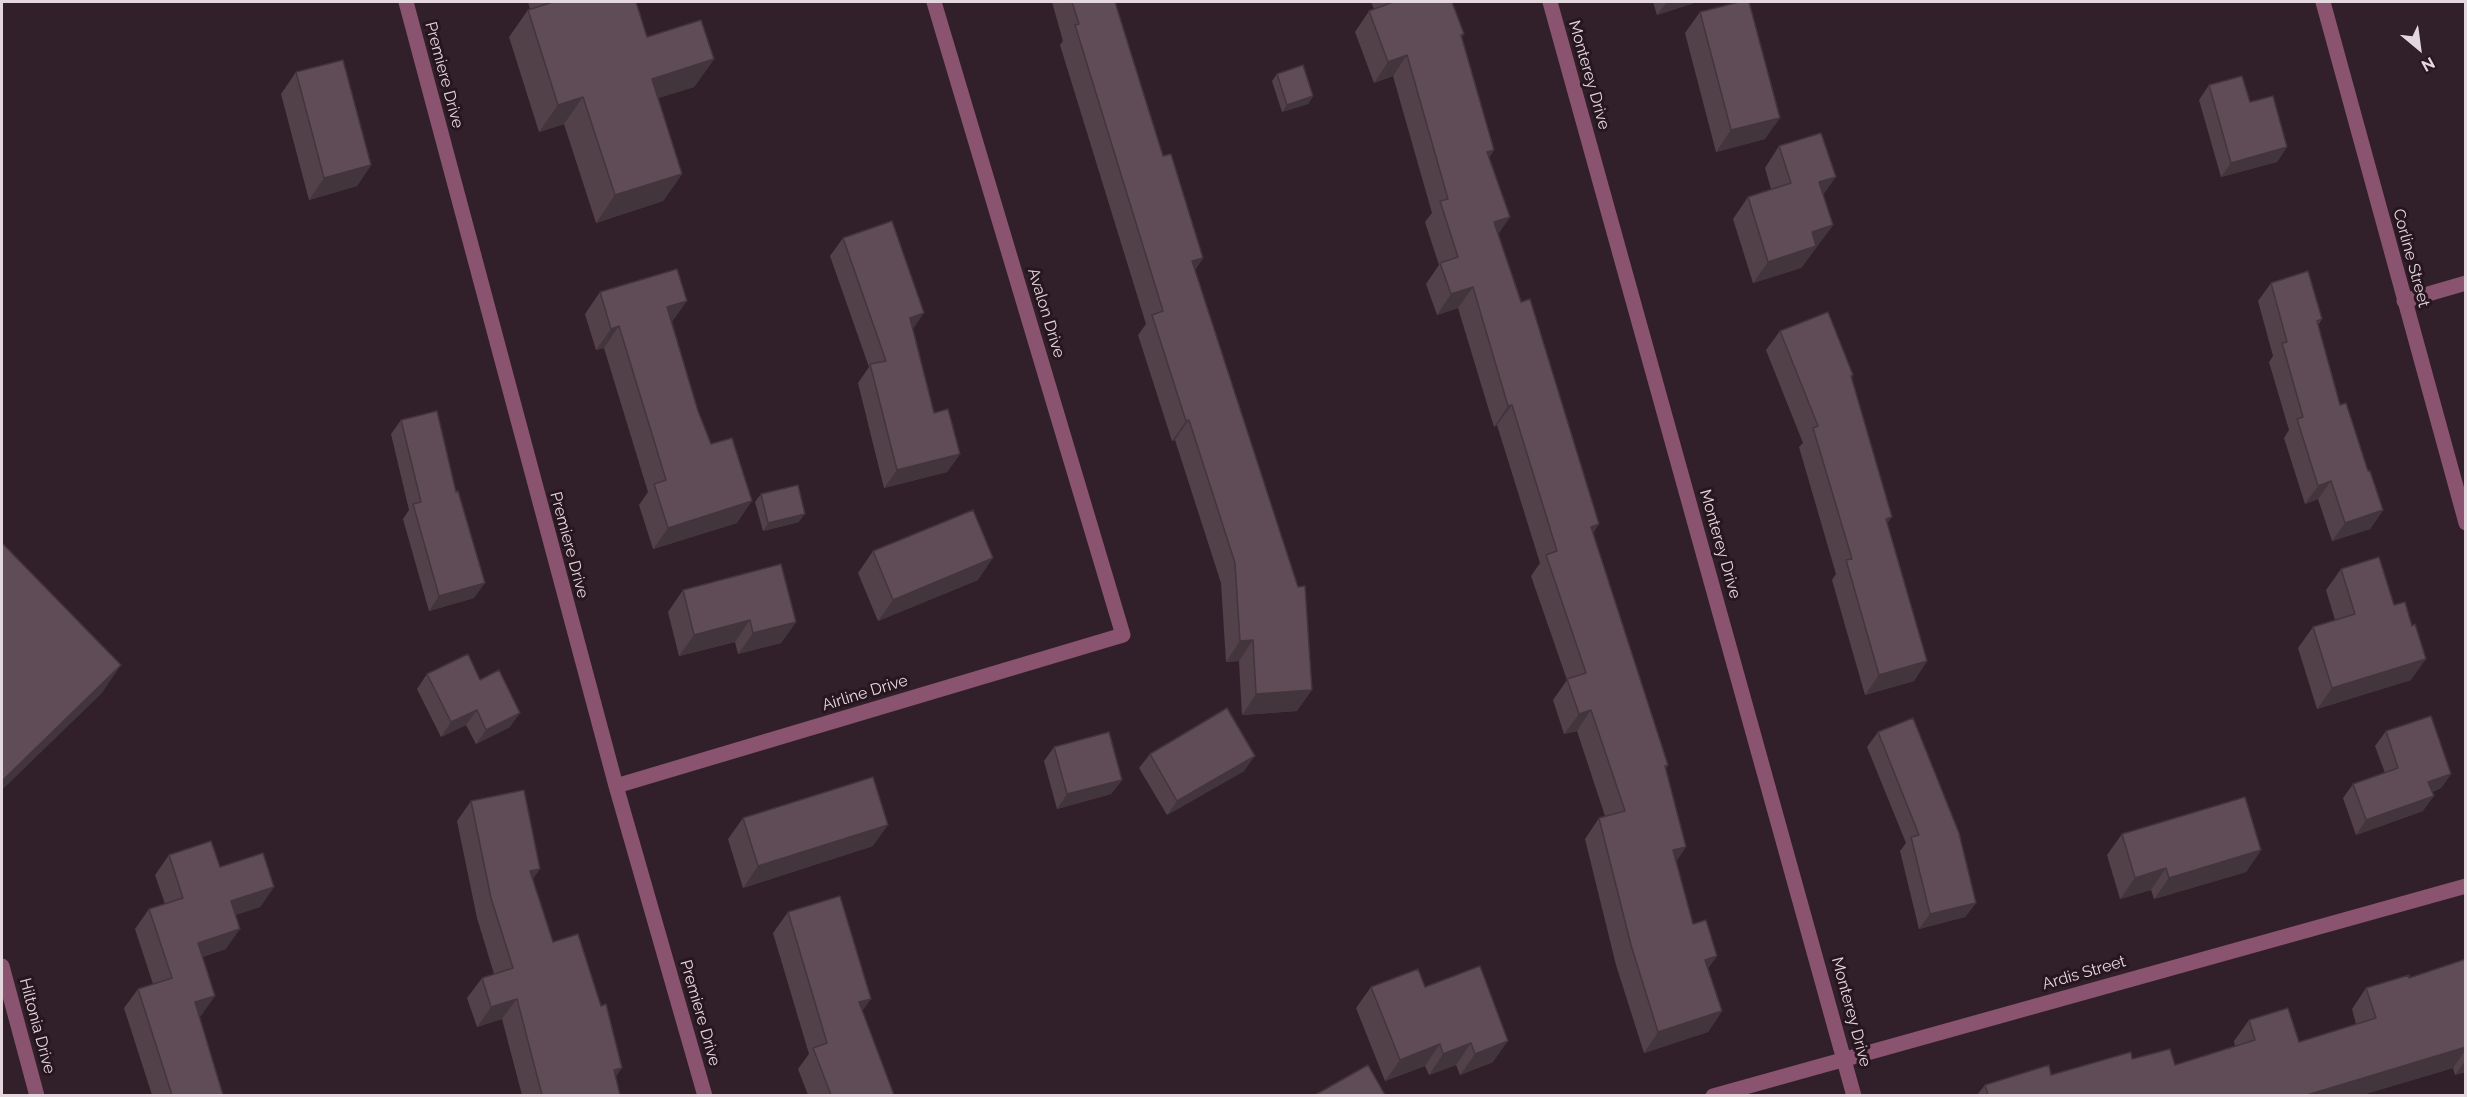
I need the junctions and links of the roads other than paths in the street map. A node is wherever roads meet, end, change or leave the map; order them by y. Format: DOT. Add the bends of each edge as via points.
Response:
graph roads {
  1 [pos="406,2"];
  2 [pos="934,2"];
  3 [pos="1550,2"];
  4 [pos="2323,2"];
  5 [pos="2466,283"];
  6 [pos="2404,301"];
  7 [pos="2466,523"];
  8 [pos="1123,635"];
  9 [pos="616,786"];
  10 [pos="2466,886"];
  11 [pos="2,966"];
  12 [pos="1845,1058"];
  13 [pos="37,1095"];
  14 [pos="705,1095"];
  15 [pos="1713,1095"];
  16 [pos="1854,1095"];
  1 -- 9 [label="street, Premiere Drive"];
  2 -- 8 [label="street, Avalon Drive"];
  3 -- 12 [label="street, Monterey Drive"];
  4 -- 6 [label="street, Corline Street"];
  5 -- 6 [label="street"];
  6 -- 7 [label="street, Corline Street"];
  8 -- 9 [label="street, Airline Drive"];
  9 -- 14 [label="street, Premiere Drive"];
  10 -- 12 [label="street, Ardis Street"];
  11 -- 13 [label="street, Hiltonia Drive"];
  12 -- 15 [label="street, Ardis Street"];
  12 -- 16 [label="street, Monterey Drive"];
}
